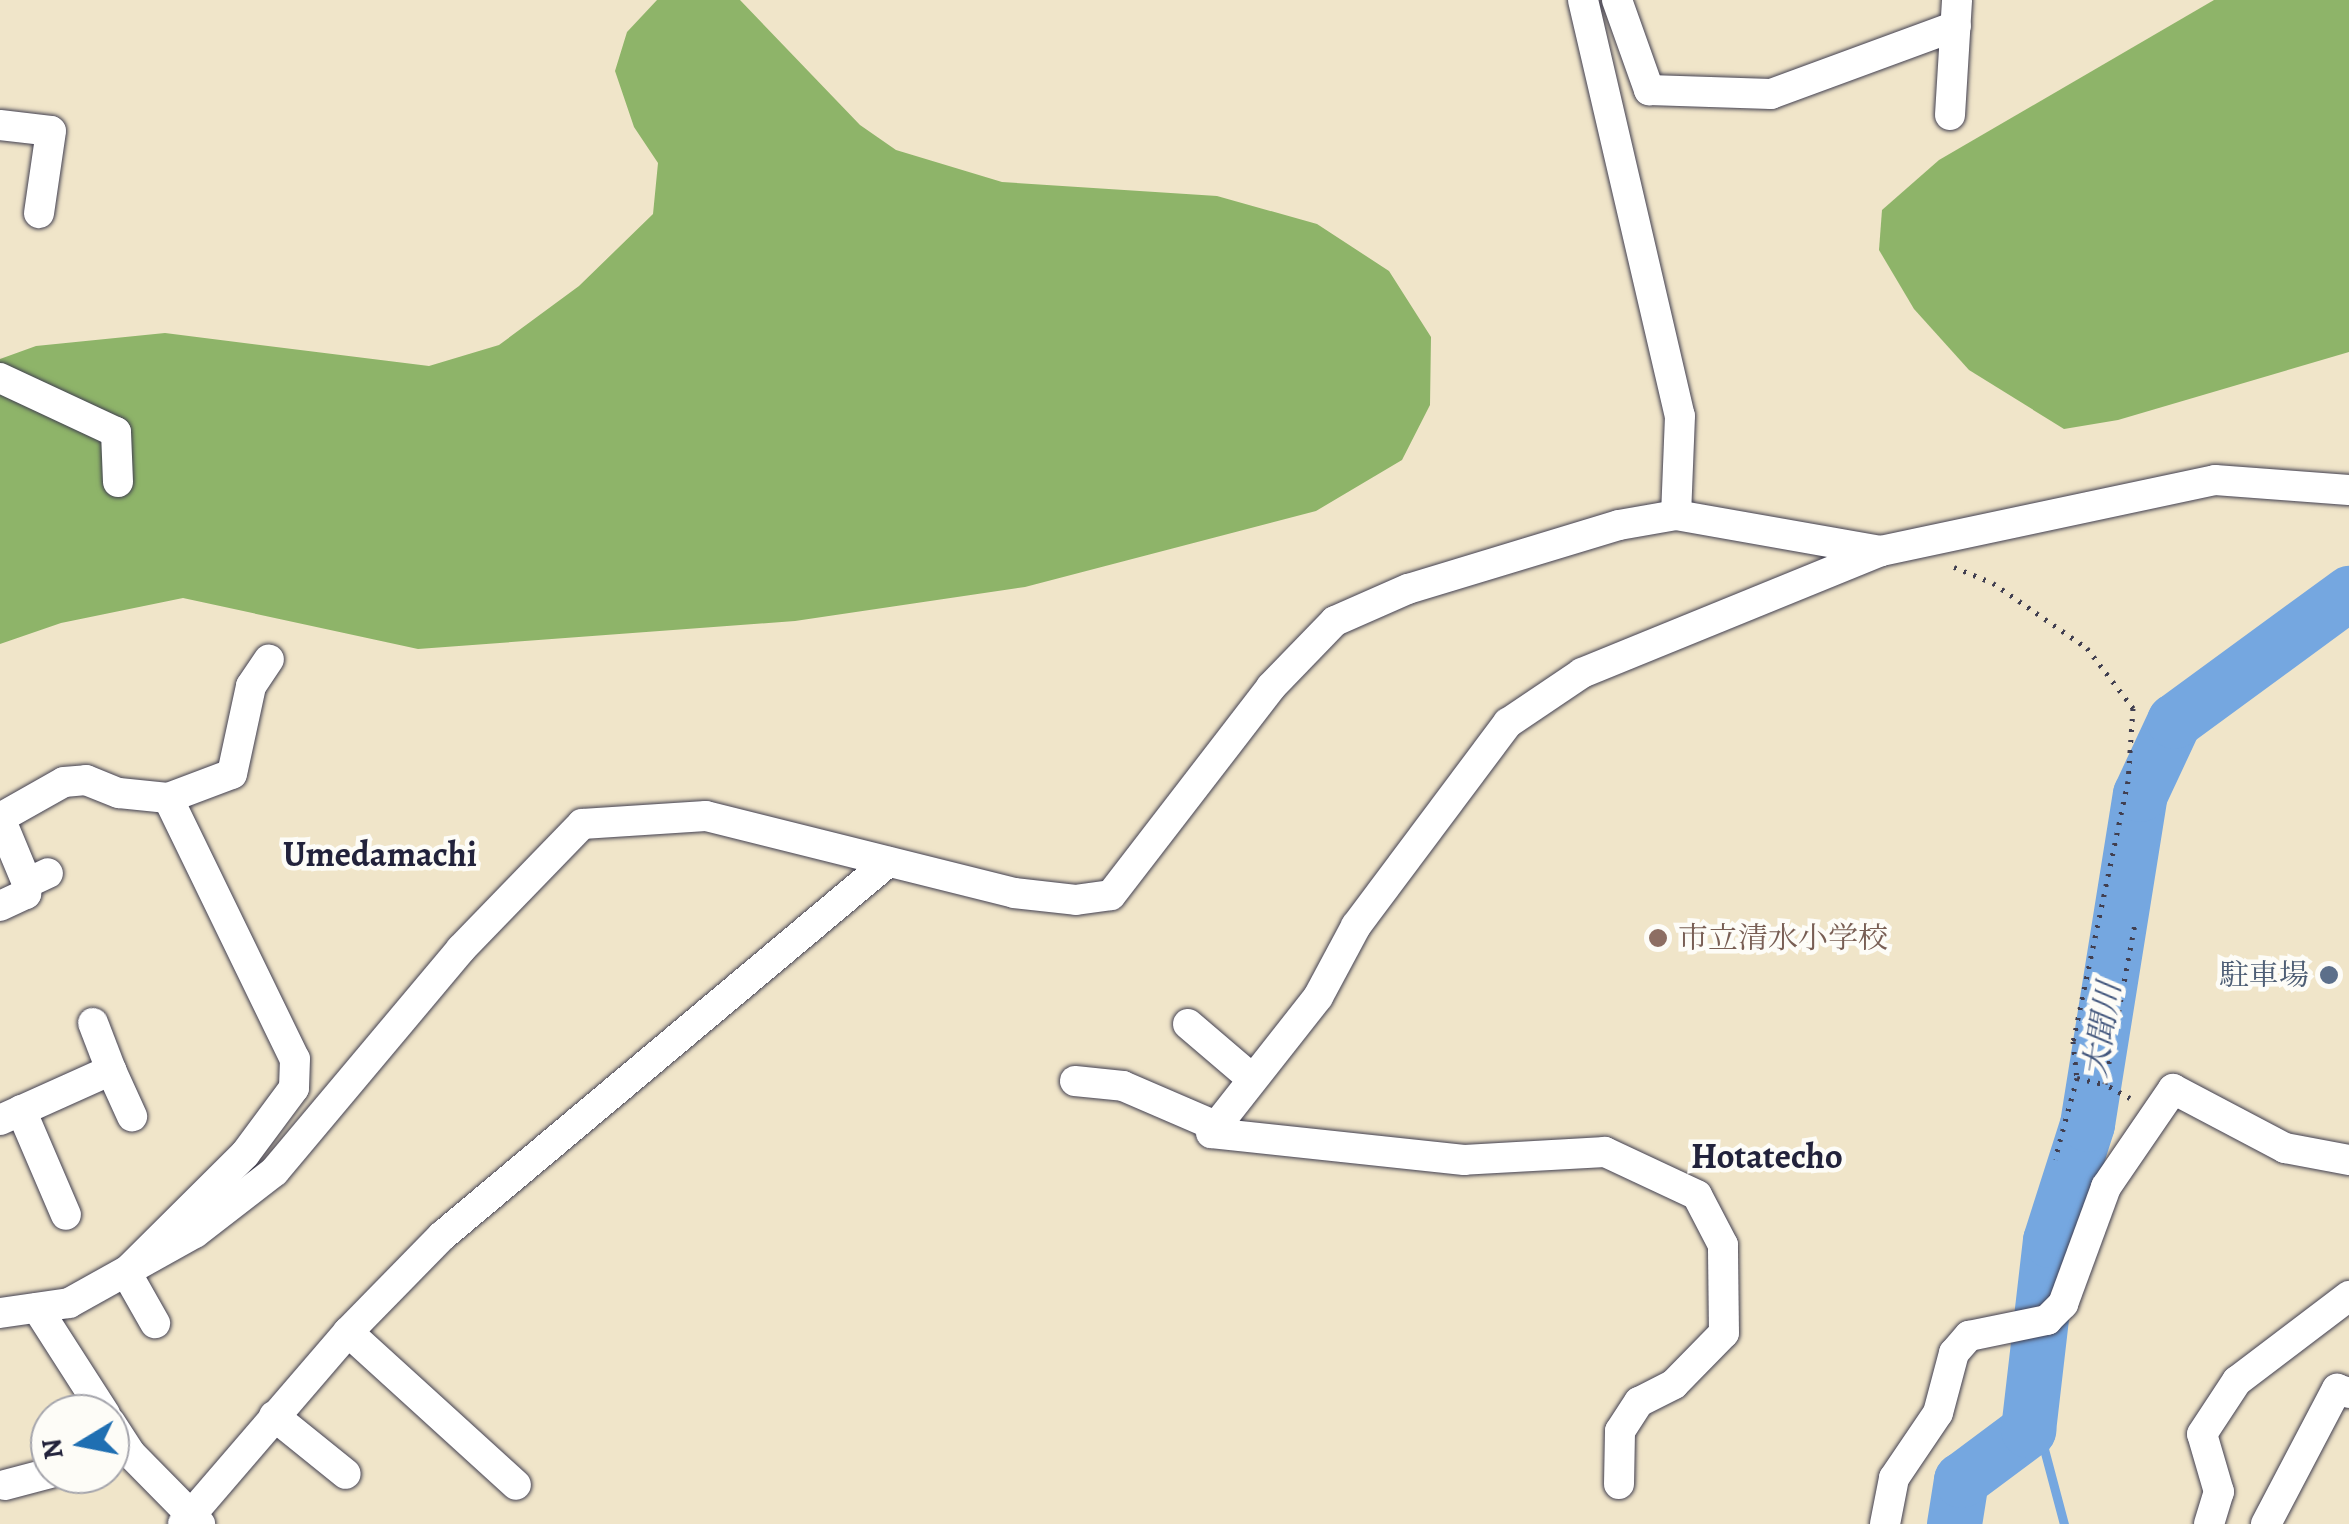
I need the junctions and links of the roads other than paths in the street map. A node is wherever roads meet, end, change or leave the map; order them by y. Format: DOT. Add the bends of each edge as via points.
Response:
graph roads {
  1 [pos="1583,0"];
  2 [pos="1617,0"];
  3 [pos="1957,13"];
  4 [pos="1950,116"];
  5 [pos="0,125"];
  6 [pos="39,213"];
  7 [pos="0,378"];
  8 [pos="118,482"];
  9 [pos="2349,490"];
  10 [pos="1676,515"];
  11 [pos="1881,551"];
  12 [pos="270,660"];
  13 [pos="168,798"];
  14 [pos="888,862"];
  15 [pos="0,906"];
  16 [pos="93,1023"];
  17 [pos="1188,1024"];
  18 [pos="111,1070"];
  19 [pos="1250,1077"];
  20 [pos="1075,1081"];
  21 [pos="10,1115"];
  22 [pos="132,1116"];
  23 [pos="1216,1126"];
  24 [pos="2349,1160"];
  25 [pos="51,1204"];
  26 [pos="126,1272"];
  27 [pos="2349,1296"];
  28 [pos="37,1308"];
  29 [pos="0,1313"];
  30 [pos="155,1324"];
  31 [pos="348,1332"];
  32 [pos="2349,1393"];
  33 [pos="92,1394"];
  34 [pos="274,1416"];
  35 [pos="130,1465"];
  36 [pos="346,1474"];
  37 [pos="30,1479"];
  38 [pos="1619,1484"];
  39 [pos="5,1485"];
  40 [pos="516,1485"];
  41 [pos="191,1520"];
  42 [pos="1885,1524"];
  43 [pos="2208,1524"];
  44 [pos="2266,1524"];
  1 -- 10 [label="street" via="1680,416"];
  2 -- 3 [label="street" via="1650,90 1771,94"];
  3 -- 4 [label="street"];
  5 -- 6 [label="street" via="50,130"];
  7 -- 8 [label="street" via="116,432"];
  9 -- 11 [label="street" via="2215,480"];
  10 -- 11 [label="street"];
  10 -- 14 [label="street" via="1618,525 1427,583 1335,621 1270,688 1111,895 1076,900 1014,894"];
  11 -- 19 [label="street" via="1582,674 1508,723 1356,926 1318,997"];
  12 -- 13 [label="street" via="251,686 232,774"];
  13 -- 15 [label="street" via="119,793 86,780 64,782 0,818 38,878 26,894"];
  13 -- 26 [label="street" via="296,1059 294,1088 245,1154"];
  14 -- 26 [label="street" via="706,816 582,824 460,949 274,1172 196,1233"];
  14 -- 31 [label="street" via="442,1236"];
  16 -- 18 [label="street"];
  17 -- 19 [label="street"];
  18 -- 21 [label="street"];
  18 -- 22 [label="street"];
  19 -- 23 [label="street"];
  20 -- 23 [label="street" via="1123,1086"];
  21 -- 25 [label="street"];
  23 -- 38 [label="street" via="1211,1133 1464,1160 1605,1152 1697,1195 1723,1245 1724,1332 1674,1384 1640,1402 1620,1431"];
  24 -- 42 [label="street" via="2285,1148 2173,1089 2106,1188 2064,1304 2047,1320 1969,1336 1954,1353 1938,1413 1894,1478"];
  26 -- 28 [label="street" via="69,1304"];
  26 -- 30 [label="street"];
  27 -- 43 [label="street" via="2237,1381 2202,1434 2219,1492"];
  28 -- 29 [label="street"];
  28 -- 33 [label="street"];
  31 -- 34 [label="street"];
  31 -- 40 [label="street"];
  32 -- 44 [label="street" via="2337,1389"];
  34 -- 36 [label="street"];
  34 -- 41 [label="street"];
  35 -- 41 [label="street"];
  37 -- 39 [label="street"];
}
